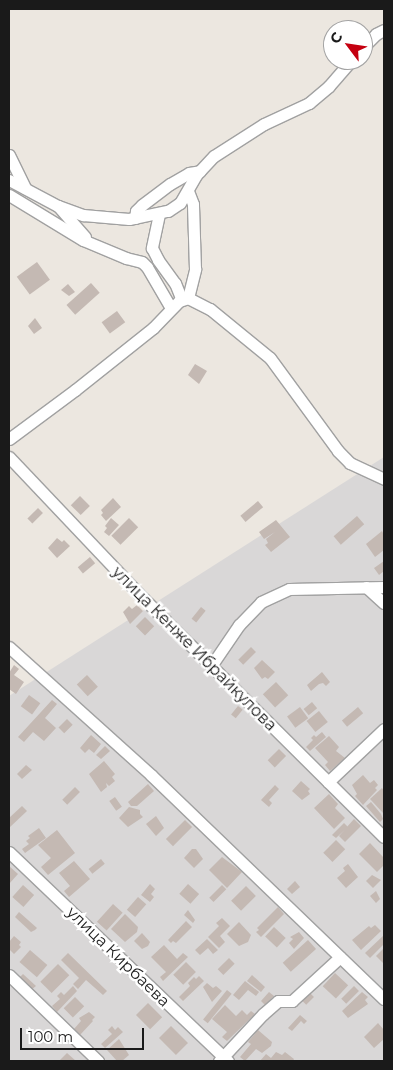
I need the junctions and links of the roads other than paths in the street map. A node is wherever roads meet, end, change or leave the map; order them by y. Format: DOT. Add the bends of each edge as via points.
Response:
graph roads {
  1 [pos="384,30"];
  2 [pos="373,37"];
  3 [pos="343,70"];
  4 [pos="9,155"];
  5 [pos="200,171"];
  6 [pos="9,180"];
  7 [pos="25,188"];
  8 [pos="188,191"];
  9 [pos="9,195"];
  10 [pos="58,206"];
  11 [pos="160,214"];
  12 [pos="135,218"];
  13 [pos="89,243"];
  14 [pos="152,248"];
  15 [pos="142,262"];
  16 [pos="185,299"];
  17 [pos="171,308"];
  18 [pos="9,439"];
  19 [pos="9,457"];
  20 [pos="384,479"];
  21 [pos="366,587"];
  22 [pos="384,587"];
  23 [pos="384,603"];
  24 [pos="9,647"];
  25 [pos="211,666"];
  26 [pos="384,730"];
  27 [pos="328,782"];
  28 [pos="384,837"];
  29 [pos="9,852"];
  30 [pos="340,957"];
  31 [pos="9,975"];
  32 [pos="384,999"];
  33 [pos="223,1060"];
  34 [pos="98,1061"];
  1 -- 2 [label="street"];
  3 -- 5 [label="street" via="309,103 264,124 214,156"];
  4 -- 7 [label="street"];
  5 -- 8 [label="street"];
  5 -- 12 [label="street" via="189,173 170,184 142,205"];
  6 -- 7 [label="street"];
  7 -- 10 [label="street"];
  8 -- 11 [label="street" via="180,203"];
  8 -- 16 [label="street" via="193,204 195,269"];
  9 -- 13 [label="street"];
  10 -- 12 [label="street" via="83,215"];
  10 -- 13 [label="street"];
  11 -- 12 [label="street"];
  11 -- 14 [label="street"];
  13 -- 15 [label="street"];
  14 -- 15 [label="street"];
  14 -- 16 [label="street"];
  15 -- 17 [label="street"];
  16 -- 17 [label="street"];
  16 -- 20 [label="street" via="210,309 270,358 338,451 350,463"];
  17 -- 18 [label="street" via="153,328"];
  19 -- 25 [label="street, улица Кенже Ибрайкулова" via="78,532"];
  21 -- 22 [label="street"];
  21 -- 23 [label="street"];
  21 -- 25 [label="street" via="289,589 261,602 239,625"];
  24 -- 30 [label="street" via="151,775"];
  25 -- 27 [label="street, улица Кенже Ибрайкулова"];
  26 -- 27 [label="street"];
  27 -- 28 [label="street, улица Кенже Ибрайкулова"];
  29 -- 33 [label="street, улица Кирбаева"];
  30 -- 32 [label="street"];
  30 -- 33 [label="street" via="292,1000 278,1002 270,1008"];
  31 -- 34 [label="street"];
}
